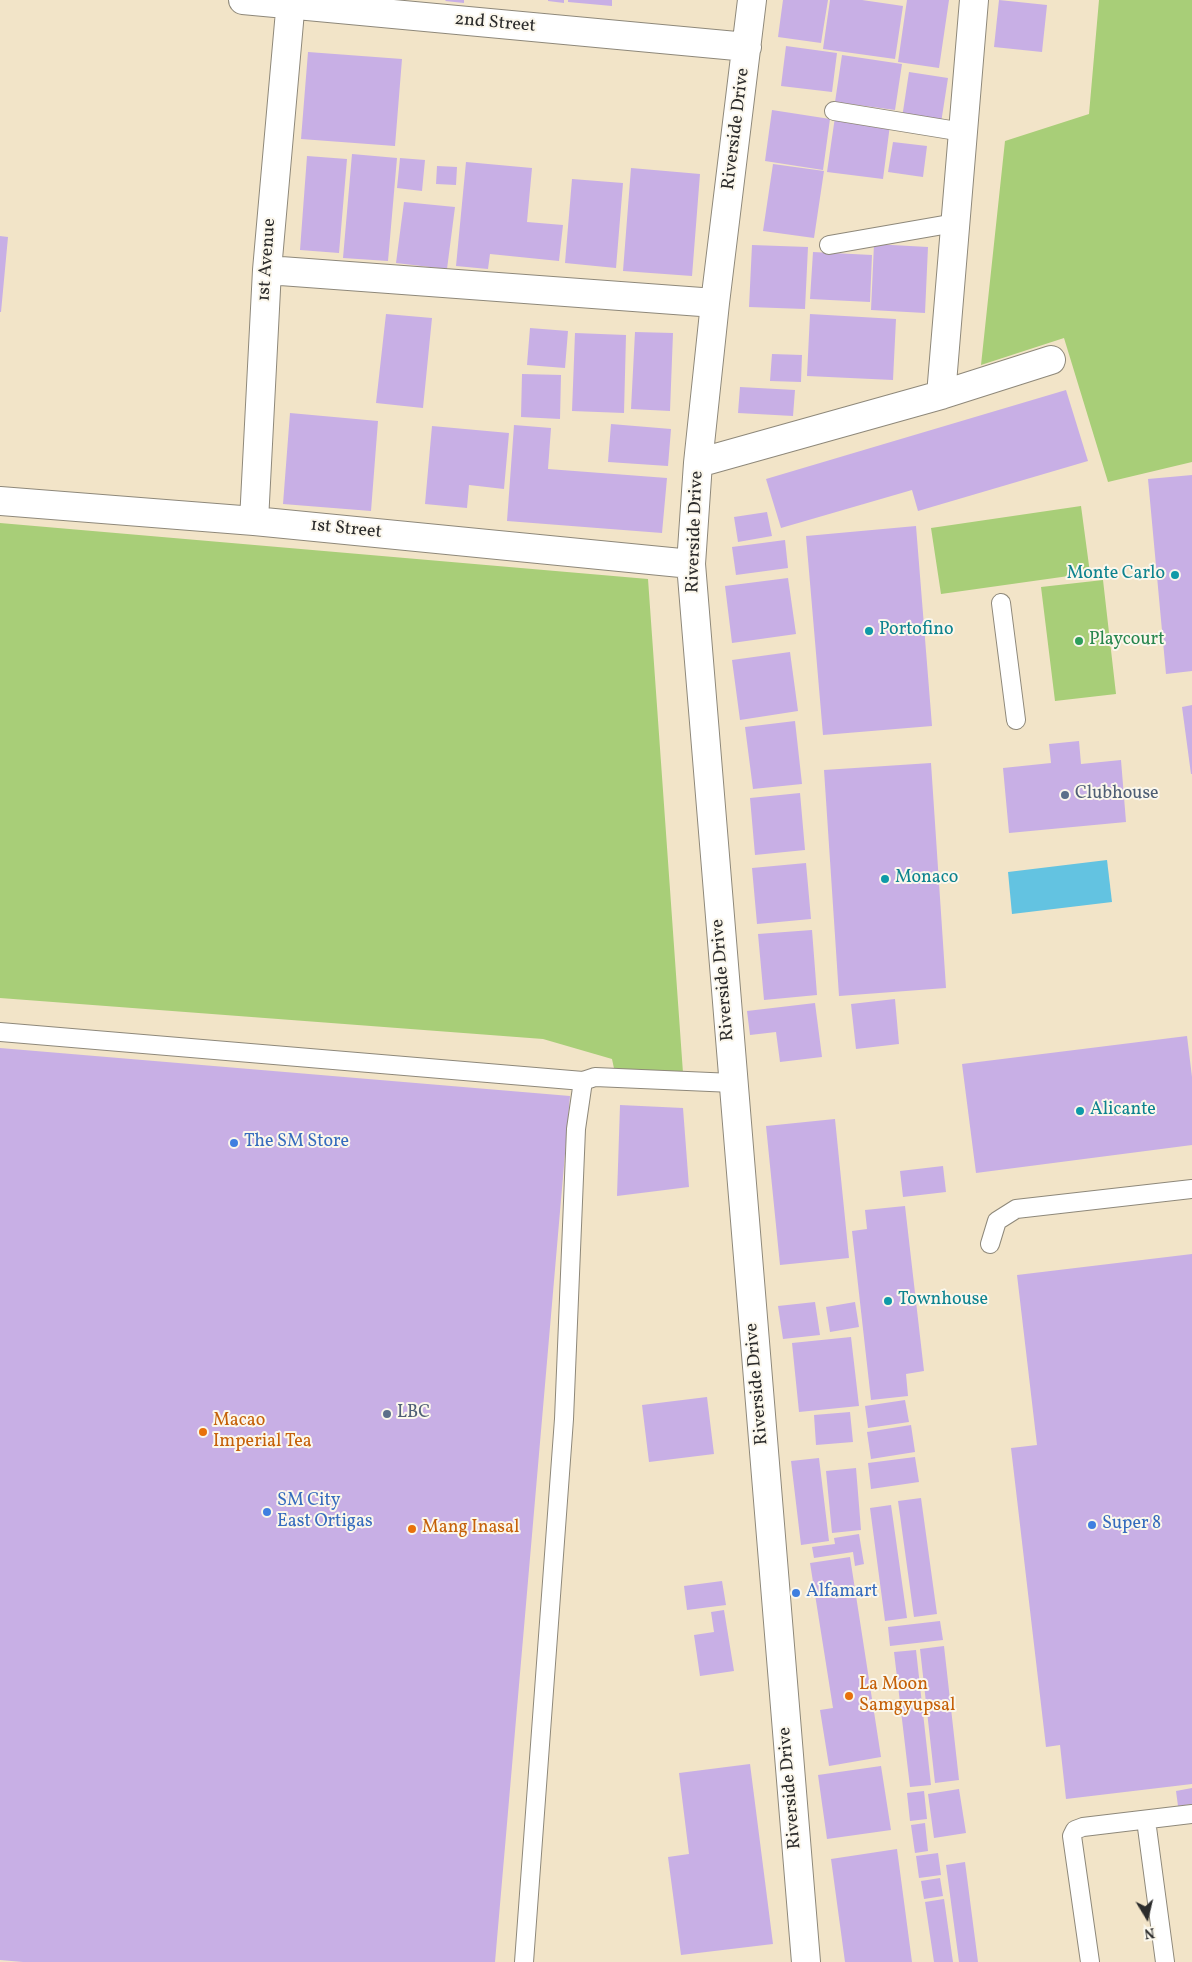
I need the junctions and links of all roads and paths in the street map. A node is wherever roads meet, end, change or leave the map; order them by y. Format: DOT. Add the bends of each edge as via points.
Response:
graph roads {
  1 [pos="243,0"];
  2 [pos="752,0"];
  3 [pos="974,0"];
  4 [pos="291,2"];
  5 [pos="747,47"];
  6 [pos="834,110"];
  7 [pos="963,132"];
  8 [pos="955,223"];
  9 [pos="829,245"];
  10 [pos="267,270"];
  11 [pos="715,303"];
  12 [pos="1051,360"];
  13 [pos="941,395"];
  14 [pos="698,463"];
  15 [pos="0,501"];
  16 [pos="254,521"];
  17 [pos="691,564"];
  18 [pos="1001,603"];
  19 [pos="1016,720"];
  20 [pos="0,1032"];
  21 [pos="583,1081"];
  22 [pos="733,1083"];
  23 [pos="1192,1189"];
  24 [pos="990,1244"];
  25 [pos="1192,1814"];
  26 [pos="1146,1820"];
  27 [pos="524,1962"];
  28 [pos="806,1962"];
  29 [pos="1090,1962"];
  30 [pos="1165,1962"];
  1 -- 4 [label="street, 2nd Street"];
  2 -- 5 [label="street, Riverside Drive"];
  3 -- 7 [label="street"];
  4 -- 5 [label="street, 2nd Street"];
  4 -- 10 [label="street, 1st Avenue"];
  5 -- 11 [label="street, Riverside Drive"];
  6 -- 7 [label="lane"];
  7 -- 8 [label="street"];
  8 -- 9 [label="lane"];
  8 -- 13 [label="street"];
  10 -- 11 [label="street"];
  10 -- 16 [label="street, 1st Avenue"];
  11 -- 14 [label="street, Riverside Drive"];
  12 -- 13 [label="street"];
  13 -- 14 [label="street"];
  14 -- 17 [label="street, Riverside Drive"];
  15 -- 16 [label="street, 1st Street"];
  16 -- 17 [label="street, 1st Street"];
  17 -- 22 [label="street, Riverside Drive"];
  18 -- 19 [label="lane"];
  20 -- 21 [label="lane"];
  21 -- 22 [label="lane" via="595,1077"];
  21 -- 27 [label="lane" via="576,1129 564,1419"];
  22 -- 28 [label="street, Riverside Drive"];
  23 -- 24 [label="lane" via="1016,1209 997,1221"];
  25 -- 26 [label="lane"];
  26 -- 29 [label="lane" via="1083,1827 1075,1830 1072,1836"];
  26 -- 30 [label="lane"];
}
